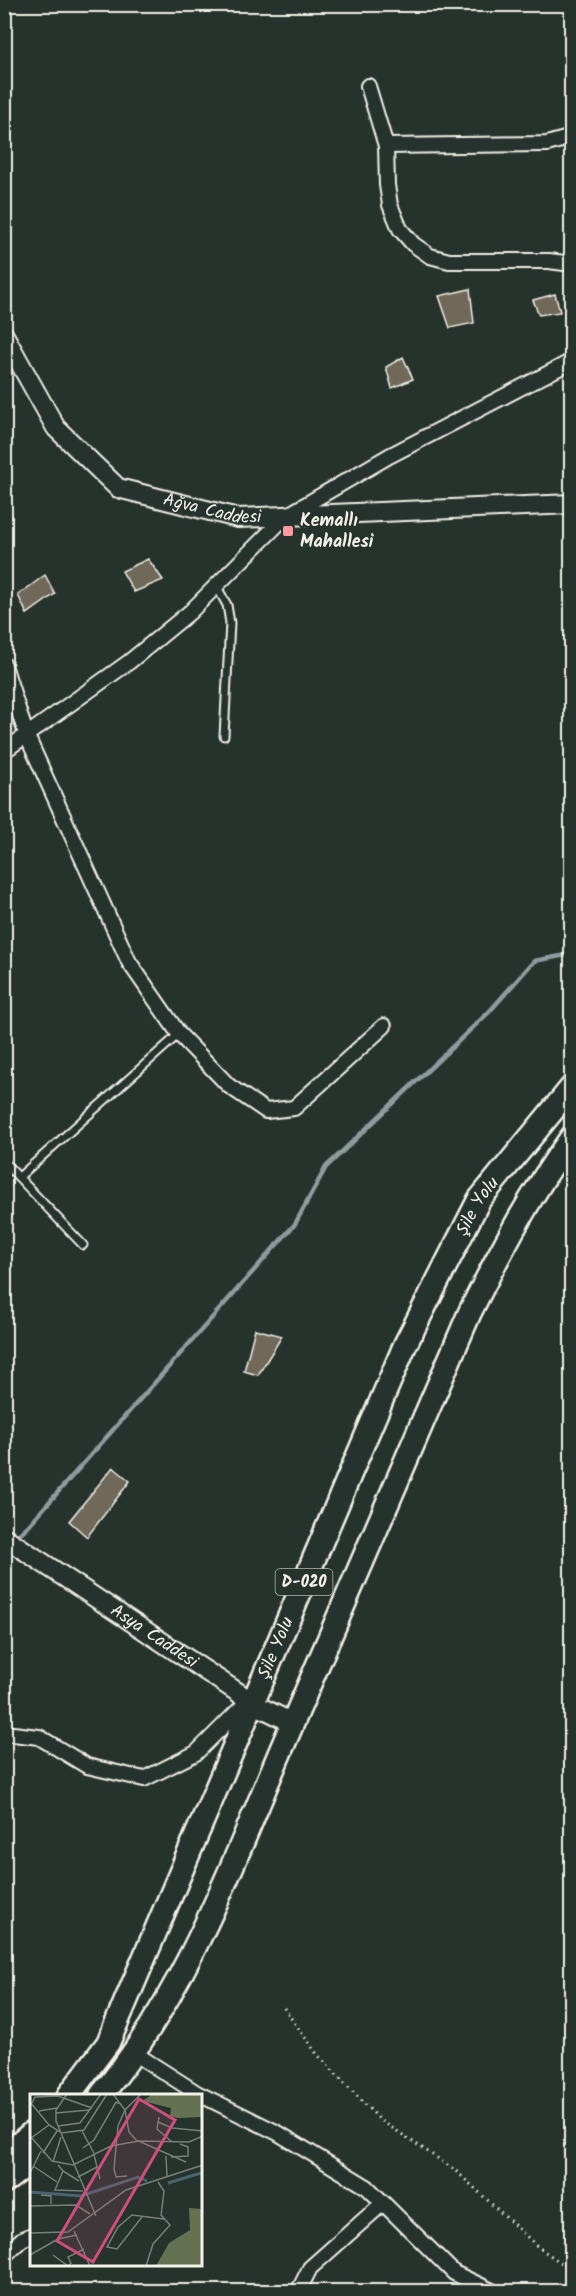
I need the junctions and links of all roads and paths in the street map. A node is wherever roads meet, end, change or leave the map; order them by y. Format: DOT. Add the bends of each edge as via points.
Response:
graph roads {
  1 [pos="368,86"];
  2 [pos="572,137"];
  3 [pos="386,146"];
  4 [pos="572,264"];
  5 [pos="4,335"];
  6 [pos="572,361"];
  7 [pos="572,504"];
  8 [pos="286,516"];
  9 [pos="217,587"];
  10 [pos="4,665"];
  11 [pos="26,734"];
  12 [pos="224,736"];
  13 [pos="4,751"];
  14 [pos="384,1026"];
  15 [pos="178,1034"];
  16 [pos="572,1087"];
  17 [pos="572,1137"];
  18 [pos="4,1162"];
  19 [pos="19,1177"];
  20 [pos="83,1245"];
  21 [pos="11,1542"];
  22 [pos="251,1701"];
  23 [pos="293,1722"];
  24 [pos="4,1732"];
  25 [pos="284,2008"];
  26 [pos="134,2053"];
  27 [pos="70,2094"];
  28 [pos="102,2094"];
  29 [pos="196,2094"];
  30 [pos="202,2097"];
  31 [pos="30,2135"];
  32 [pos="4,2156"];
  33 [pos="30,2163"];
  34 [pos="4,2182"];
  35 [pos="383,2203"];
  36 [pos="30,2236"];
  37 [pos="4,2256"];
  38 [pos="572,2270"];
  39 [pos="298,2292"];
  40 [pos="494,2292"];
  1 -- 3 [label="street"];
  2 -- 3 [label="street" via="547,144"];
  3 -- 4 [label="street" via="390,205 400,229 421,251 449,261"];
  5 -- 8 [label="street, Ağva Caddesi" via="56,428 118,488 238,518"];
  6 -- 8 [label="street" via="389,456"];
  7 -- 8 [label="street, Ağva Caddesi"];
  8 -- 9 [label="street"];
  9 -- 11 [label="street" via="129,662"];
  9 -- 12 [label="lane" via="227,605 230,623"];
  10 -- 11 [label="street"];
  11 -- 13 [label="street"];
  11 -- 15 [label="street" via="129,962"];
  14 -- 15 [label="street" via="294,1108 266,1111 229,1086"];
  15 -- 19 [label="lane"];
  16 -- 22 [label="highway, Şile Yolu / D-020" via="479,1200 405,1345"];
  17 -- 23 [label="highway, D-020" via="496,1258 470,1312"];
  18 -- 19 [label="lane"];
  19 -- 20 [label="lane"];
  21 -- 22 [label="street, Asya Caddesi"];
  22 -- 23 [label="street, Asya Caddesi"];
  22 -- 24 [label="street" via="196,1753 144,1779 87,1766 39,1737"];
  22 -- 27 [label="highway, Şile Yolu / D-020" via="108,2043"];
  23 -- 26 [label="highway, D-020" via="182,1972"];
  25 -- 38 [label="path" via="317,2054 379,2119 455,2170 538,2247"];
  26 -- 28 [label="highway, D-020"];
  26 -- 29 [label="street"];
  30 -- 35 [label="street" via="278,2133 368,2187"];
  31 -- 32 [label="highway"];
  33 -- 34 [label="highway"];
  35 -- 39 [label="street" via="310,2268"];
  35 -- 40 [label="street" via="454,2273"];
  36 -- 37 [label="street"];
}
